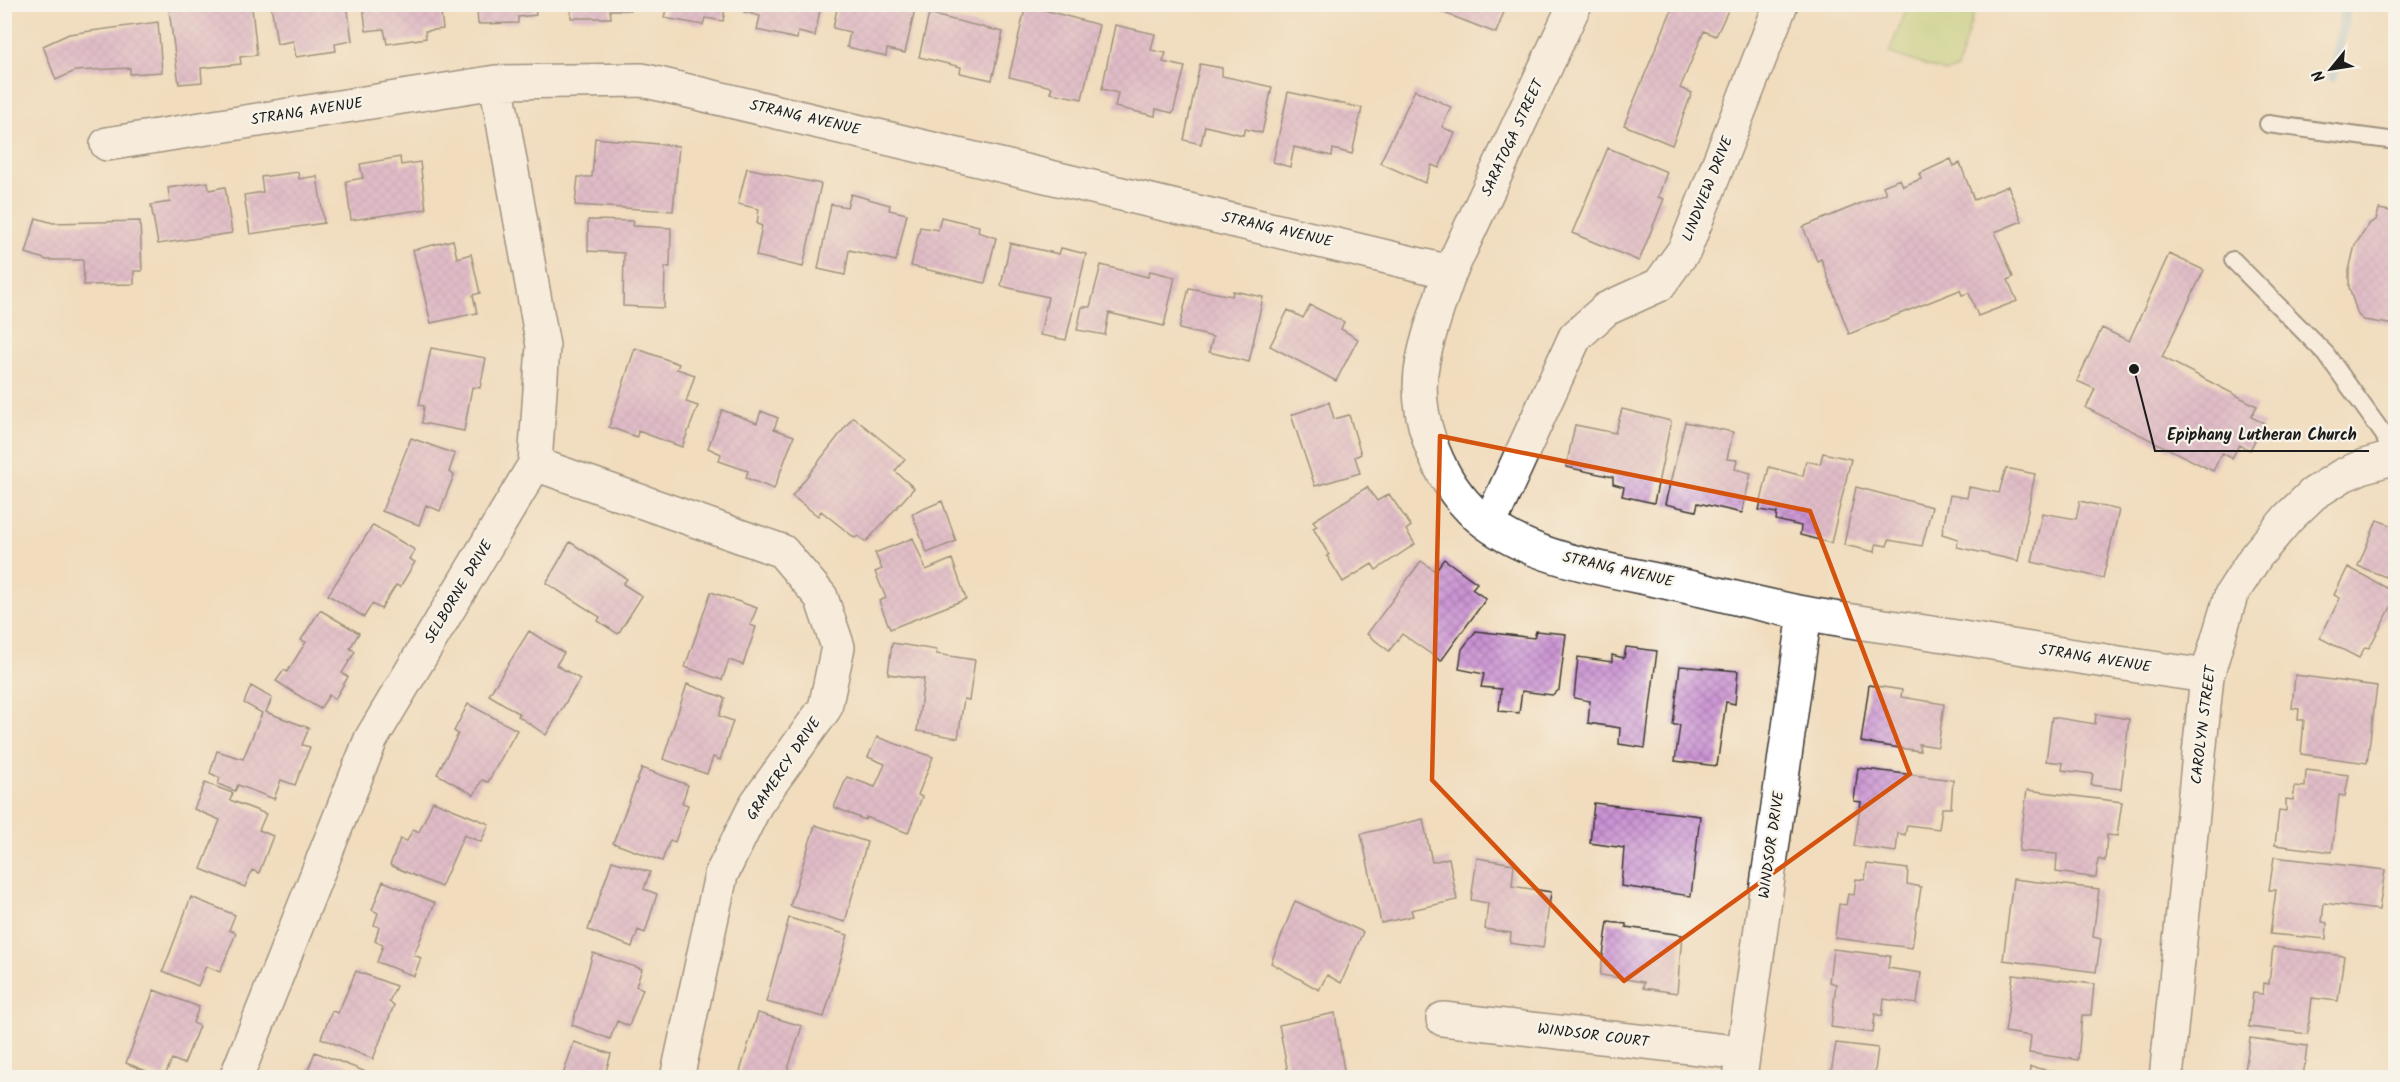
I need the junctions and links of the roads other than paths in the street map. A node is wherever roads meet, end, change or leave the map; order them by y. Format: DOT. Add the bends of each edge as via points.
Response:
graph roads {
  1 [pos="1575,4"];
  2 [pos="1781,4"];
  3 [pos="496,82"];
  4 [pos="2268,124"];
  5 [pos="2396,141"];
  6 [pos="107,144"];
  7 [pos="2233,260"];
  8 [pos="1450,272"];
  9 [pos="2394,457"];
  10 [pos="535,464"];
  11 [pos="1489,525"];
  12 [pos="1804,613"];
  13 [pos="2207,676"];
  14 [pos="1443,1019"];
  15 [pos="1741,1065"];
  16 [pos="236,1077"];
  17 [pos="677,1077"];
  18 [pos="2166,1077"];
  1 -- 8 [label="street, SARATOGA STREET"];
  2 -- 11 [label="street, LINDVIEW DRIVE" via="1684,249 1659,285 1606,309 1575,337"];
  3 -- 6 [label="street, STRANG AVENUE"];
  3 -- 8 [label="street, STRANG AVENUE" via="642,80"];
  3 -- 10 [label="street, SELBORNE DRIVE" via="543,346"];
  4 -- 5 [label="lane"];
  7 -- 9 [label="lane" via="2326,354 2384,435"];
  8 -- 11 [label="street, STRANG AVENUE" via="1422,362 1425,425 1436,457 1453,487"];
  9 -- 13 [label="street, CAROLYN STREET" via="2343,475 2288,518 2230,595"];
  10 -- 16 [label="street, SELBORNE DRIVE" via="371,739"];
  10 -- 17 [label="street, GRAMERCY DRIVE" via="782,551 821,597 838,647 825,708 756,804 720,875"];
  11 -- 12 [label="street, STRANG AVENUE" via="1537,551"];
  12 -- 13 [label="street, STRANG AVENUE"];
  12 -- 15 [label="street, WINDSOR DRIVE"];
  13 -- 18 [label="street, CAROLYN STREET"];
  14 -- 15 [label="street, WINDSOR COURT"];
}
